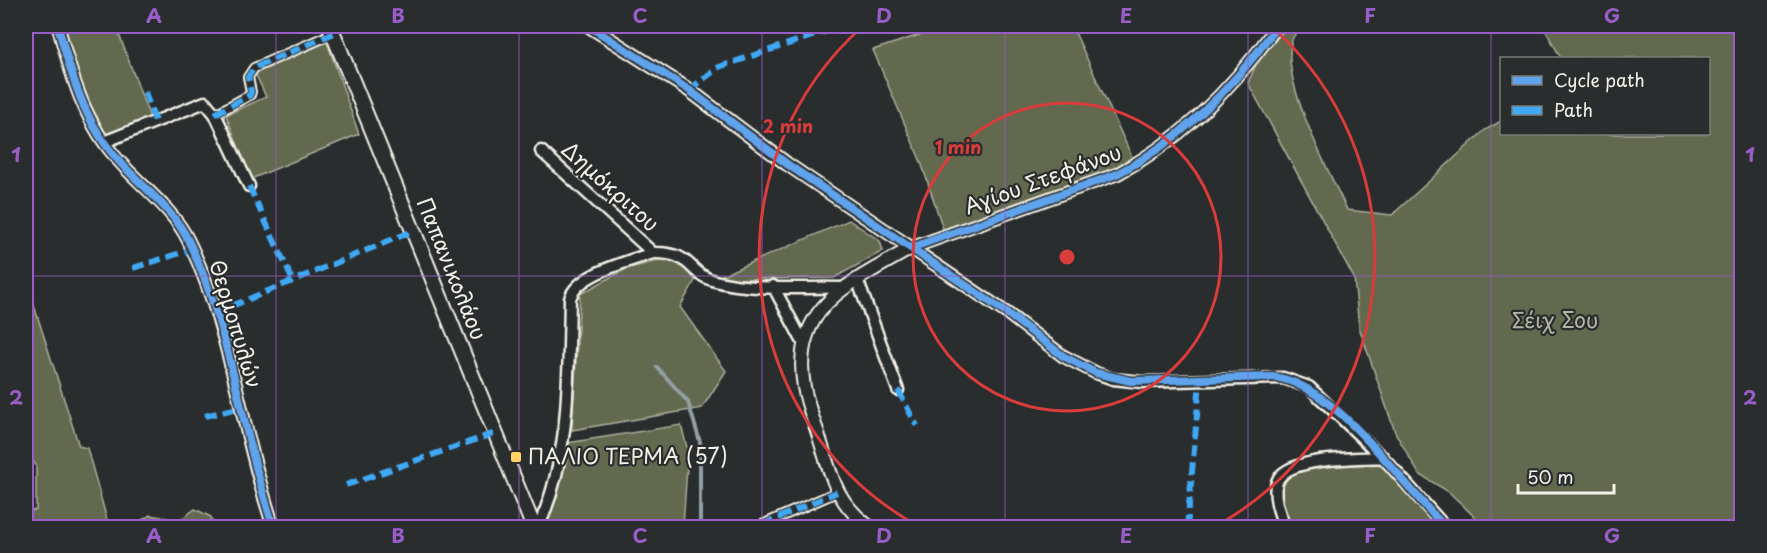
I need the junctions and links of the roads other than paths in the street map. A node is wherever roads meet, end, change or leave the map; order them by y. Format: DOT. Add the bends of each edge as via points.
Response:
graph roads {
  1 [pos="58,26"];
  2 [pos="589,26"];
  3 [pos="1277,26"];
  4 [pos="332,29"];
  5 [pos="215,114"];
  6 [pos="104,142"];
  7 [pos="541,151"];
  8 [pos="249,186"];
  9 [pos="911,248"];
  10 [pos="653,253"];
  11 [pos="857,279"];
  12 [pos="773,286"];
  13 [pos="842,288"];
  14 [pos="804,344"];
  15 [pos="898,390"];
  16 [pos="1383,458"];
  17 [pos="837,492"];
  18 [pos="762,525"];
  19 [pos="274,528"];
  20 [pos="536,528"];
  21 [pos="871,528"];
  22 [pos="1286,528"];
  23 [pos="1446,528"];
  1 -- 6 [label="street, Θερμοπυλών" via="80,98"];
  2 -- 9 [label="street" via="689,90 796,171"];
  3 -- 9 [label="street, Αγίου Στεφάνου" via="1218,97 1140,162 1117,174"];
  4 -- 5 [label="street" via="254,68 248,77 250,95"];
  4 -- 20 [label="main road, Παπανικολάου"];
  5 -- 6 [label="street" via="205,102"];
  5 -- 8 [label="street"];
  6 -- 19 [label="street, Θερμοπυλών" via="173,218 193,249 225,340"];
  7 -- 10 [label="street, Δημόκριτου"];
  9 -- 11 [label="street, Αγίου Στεφάνου"];
  9 -- 16 [label="street" via="1063,356 1095,373 1142,382 1272,377 1293,381 1318,393"];
  10 -- 12 [label="street" via="674,254 713,281"];
  10 -- 20 [label="street" via="586,278 571,293 567,414 548,502"];
  11 -- 13 [label="street, Αγίου Στεφάνου"];
  11 -- 15 [label="street"];
  12 -- 13 [label="street"];
  12 -- 14 [label="street"];
  13 -- 14 [label="street, Αγίου Στεφάνου" via="820,310"];
  14 -- 17 [label="street, Αγίου Στεφάνου" via="805,388"];
  16 -- 22 [label="street" via="1301,463 1288,469 1277,481 1275,491"];
  16 -- 23 [label="street"];
  17 -- 18 [label="street"];
  17 -- 21 [label="street, Αγίου Στεφάνου" via="847,508"];
}
